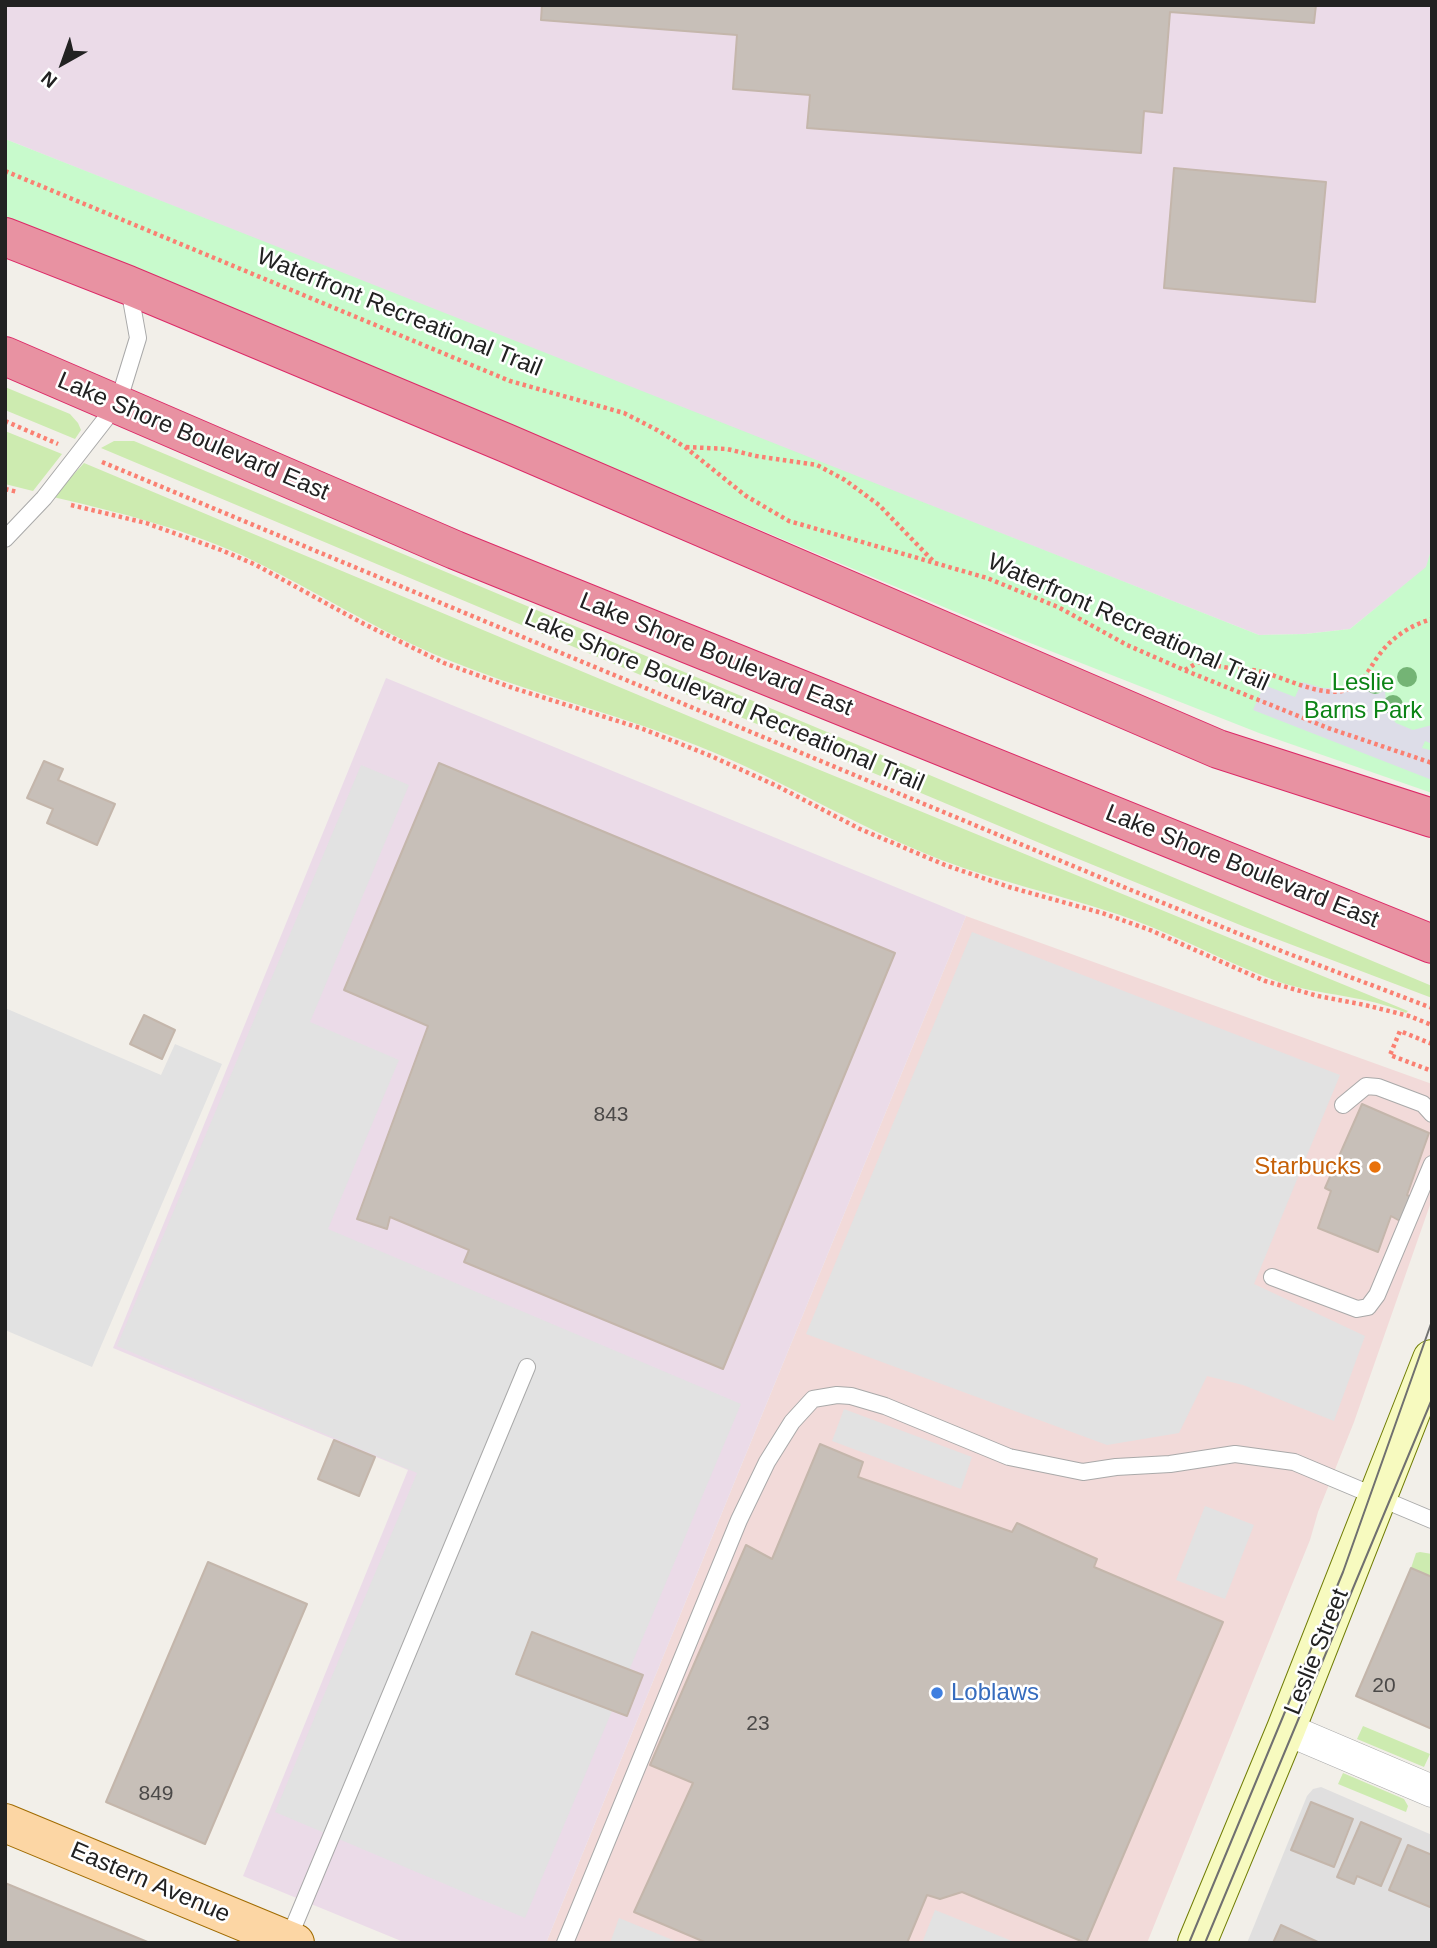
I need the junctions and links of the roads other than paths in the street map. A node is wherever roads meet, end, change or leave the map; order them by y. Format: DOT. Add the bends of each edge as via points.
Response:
graph roads {
  1 [pos="5,237"];
  2 [pos="128,285"];
  3 [pos="5,356"];
  4 [pos="118,403"];
  5 [pos="5,539"];
  6 [pos="1432,818"];
  7 [pos="1432,944"];
  8 [pos="1343,1105"];
  9 [pos="1432,1114"];
  10 [pos="1432,1164"];
  11 [pos="1272,1277"];
  12 [pos="1432,1359"];
  13 [pos="527,1367"];
  14 [pos="1378,1498"];
  15 [pos="1432,1520"];
  16 [pos="1286,1729"];
  17 [pos="1432,1791"];
  18 [pos="5,1823"];
  19 [pos="291,1941"];
  20 [pos="565,1943"];
  21 [pos="1197,1943"];
  1 -- 2 [label="highway"];
  2 -- 4 [label="lane" via="138,338"];
  2 -- 6 [label="highway" via="1218,749"];
  3 -- 4 [label="highway, Lake Shore Boulevard East"];
  4 -- 5 [label="lane" via="44,498"];
  4 -- 7 [label="highway, Lake Shore Boulevard East" via="455,550"];
  8 -- 9 [label="lane" via="1366,1086 1378,1087 1423,1104"];
  10 -- 11 [label="lane" via="1368,1307 1357,1309"];
  12 -- 14 [label="main road, Leslie Street"];
  13 -- 19 [label="lane"];
  14 -- 15 [label="lane"];
  14 -- 16 [label="main road, Leslie Street"];
  14 -- 20 [label="lane" via="1294,1462 1235,1454 1083,1472 1009,1457 851,1396 813,1399 766,1462 738,1520"];
  16 -- 17 [label="street"];
  16 -- 21 [label="main road, Leslie Street"];
  18 -- 19 [label="main road, Eastern Avenue"];
}
